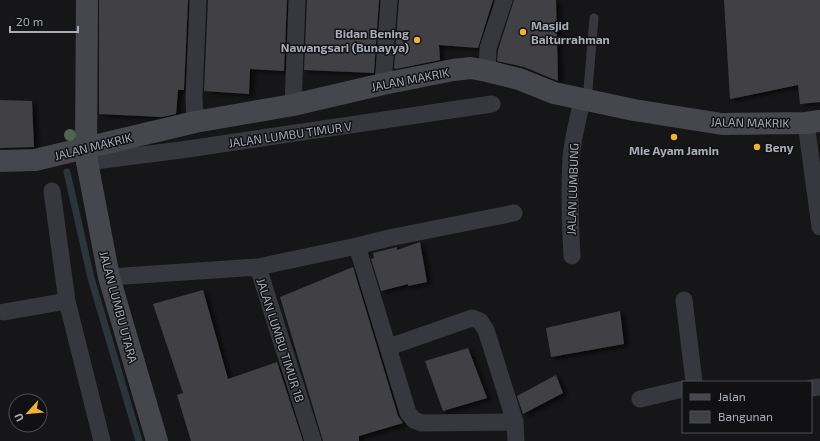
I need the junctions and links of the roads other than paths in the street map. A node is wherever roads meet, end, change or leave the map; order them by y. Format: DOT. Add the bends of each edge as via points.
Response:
graph roads {
  1 [pos="87,0"];
  2 [pos="198,0"];
  3 [pos="297,0"];
  4 [pos="389,0"];
  5 [pos="504,0"];
  6 [pos="594,18"];
  7 [pos="487,71"];
  8 [pos="383,84"];
  9 [pos="585,100"];
  10 [pos="293,104"];
  11 [pos="492,104"];
  12 [pos="195,122"];
  13 [pos="813,122"];
  14 [pos="86,155"];
  15 [pos="0,161"];
  16 [pos="52,191"];
  17 [pos="514,213"];
  18 [pos="820,227"];
  19 [pos="357,246"];
  20 [pos="572,256"];
  21 [pos="258,267"];
  22 [pos="109,277"];
  23 [pos="684,300"];
  24 [pos="67,301"];
  25 [pos="4,312"];
  26 [pos="389,347"];
  27 [pos="694,381"];
  28 [pos="682,389"];
  29 [pos="640,399"];
  30 [pos="515,422"];
  31 [pos="102,441"];
  32 [pos="157,441"];
  33 [pos="313,441"];
  34 [pos="516,441"];
  1 -- 14 [label="street, JALAN LUMBU UTARA"];
  2 -- 12 [label="street"];
  3 -- 10 [label="street"];
  4 -- 8 [label="street"];
  5 -- 7 [label="street" via="488,48"];
  6 -- 9 [label="lane"];
  7 -- 8 [label="street, JALAN MAKRIK" via="471,68 453,70"];
  7 -- 9 [label="street, JALAN MAKRIK" via="519,79 554,93"];
  8 -- 10 [label="street, JALAN MAKRIK"];
  9 -- 13 [label="street, JALAN MAKRIK" via="722,124"];
  9 -- 20 [label="street, JALAN LUMBUNG" via="575,131 571,157"];
  10 -- 12 [label="street, JALAN MAKRIK"];
  11 -- 14 [label="street, JALAN LUMBU TIMUR V" via="181,150"];
  12 -- 14 [label="street, JALAN MAKRIK" via="135,135"];
  13 -- 18 [label="street"];
  14 -- 15 [label="street, JALAN MAKRIK"];
  14 -- 22 [label="street, JALAN LUMBU UTARA"];
  16 -- 24 [label="street"];
  17 -- 19 [label="street"];
  19 -- 21 [label="street"];
  19 -- 26 [label="street"];
  21 -- 22 [label="street, JALAN LUMBU TIMUR 1B"];
  21 -- 33 [label="street, JALAN LUMBU TIMUR 1B"];
  22 -- 32 [label="street, JALAN LUMBU UTARA"];
  23 -- 27 [label="street"];
  24 -- 25 [label="street"];
  24 -- 31 [label="street"];
  26 -- 30 [label="street" via="408,413 414,420 422,423"];
  26 -- 30 [label="street" via="472,318 480,321 486,330"];
  28 -- 29 [label="street"];
  30 -- 34 [label="street"];
}
